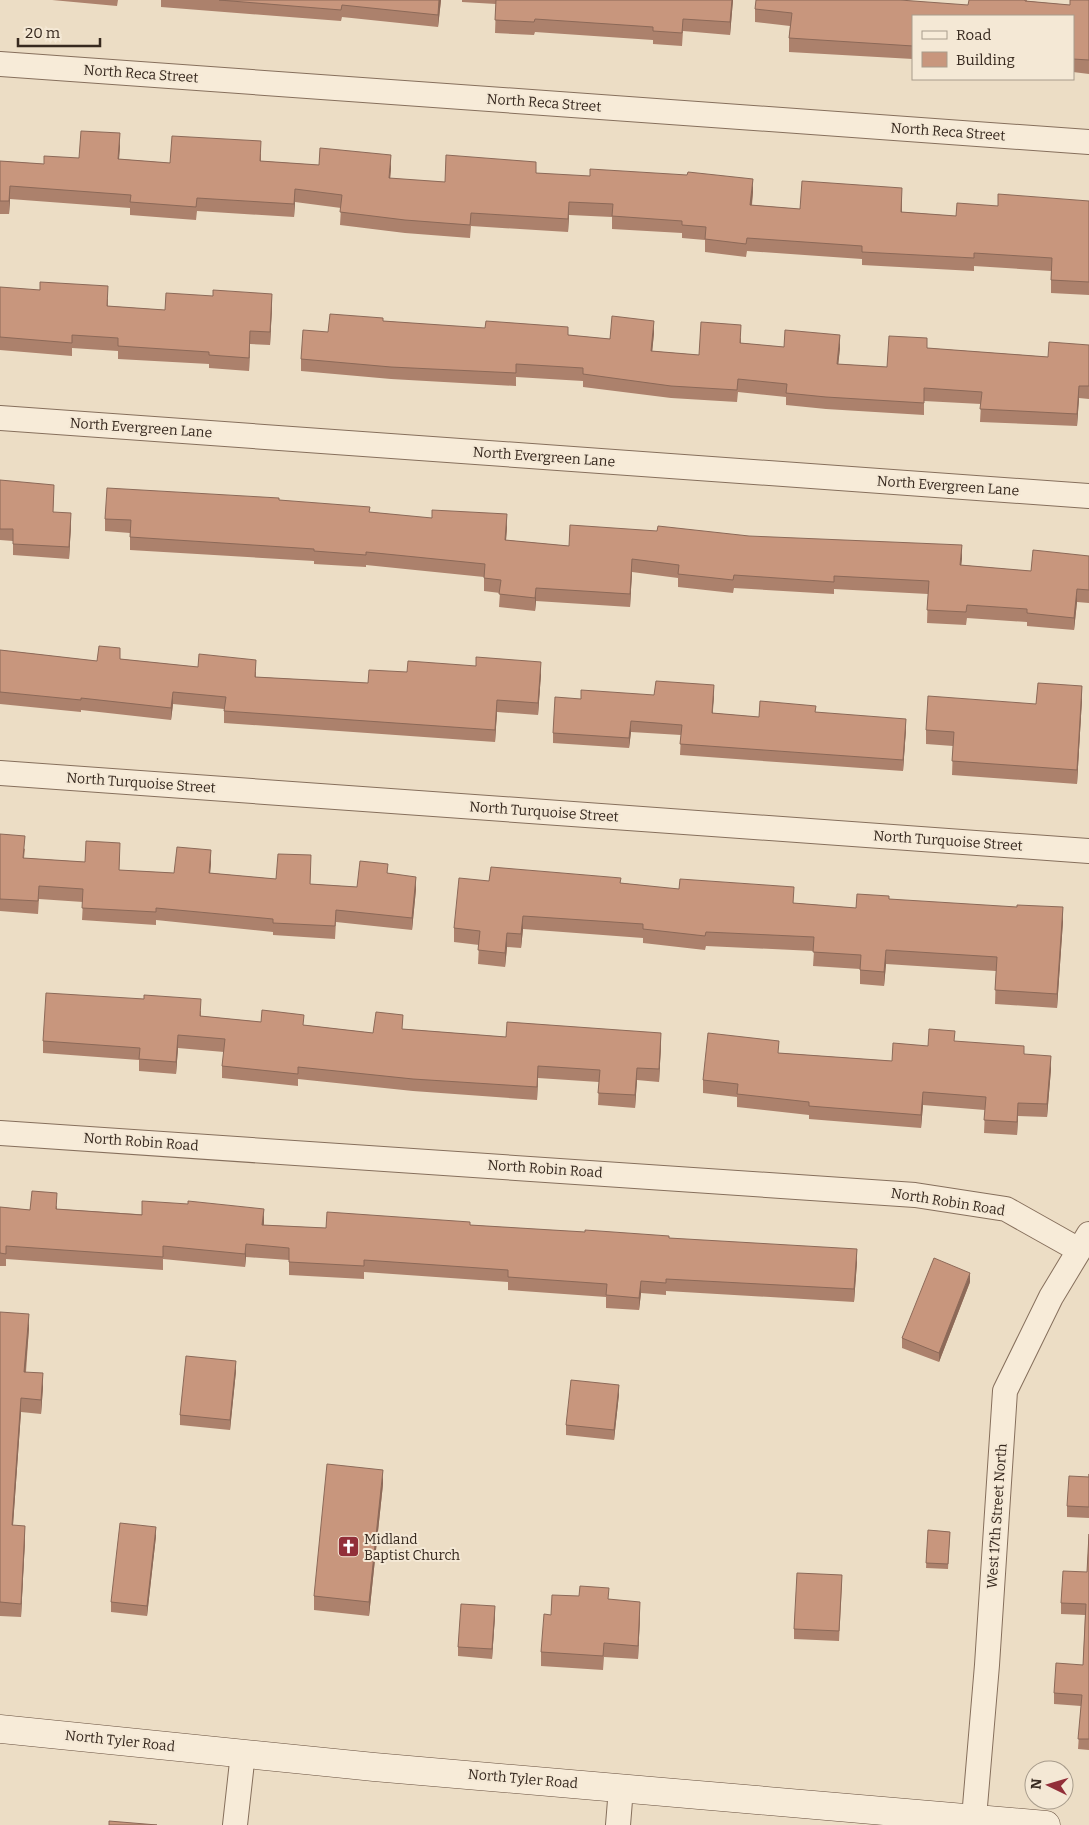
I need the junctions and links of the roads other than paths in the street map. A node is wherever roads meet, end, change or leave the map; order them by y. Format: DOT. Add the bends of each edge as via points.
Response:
graph roads {
  1 [pos="0,64"];
  2 [pos="1089,142"];
  3 [pos="0,418"];
  4 [pos="1089,496"];
  5 [pos="0,773"];
  6 [pos="1089,851"];
  7 [pos="0,1133"];
  8 [pos="1084,1242"];
  9 [pos="0,1729"];
  10 [pos="243,1753"];
  11 [pos="621,1788"];
  12 [pos="974,1818"];
  13 [pos="235,1825"];
  14 [pos="618,1825"];
  15 [pos="1046,1825"];
  1 -- 2 [label="street, North Reca Street"];
  3 -- 4 [label="street, North Evergreen Lane"];
  5 -- 6 [label="street, North Turquoise Street"];
  7 -- 8 [label="street, North Robin Road" via="915,1195 1006,1209"];
  8 -- 12 [label="street, West 17th Street North" via="1051,1297 1004,1391 988,1665"];
  9 -- 10 [label="main road, North Tyler Road"];
  10 -- 11 [label="main road, North Tyler Road"];
  10 -- 13 [label="street"];
  11 -- 12 [label="main road, North Tyler Road"];
  11 -- 14 [label="street"];
  12 -- 15 [label="main road, North Tyler Road"];
}
